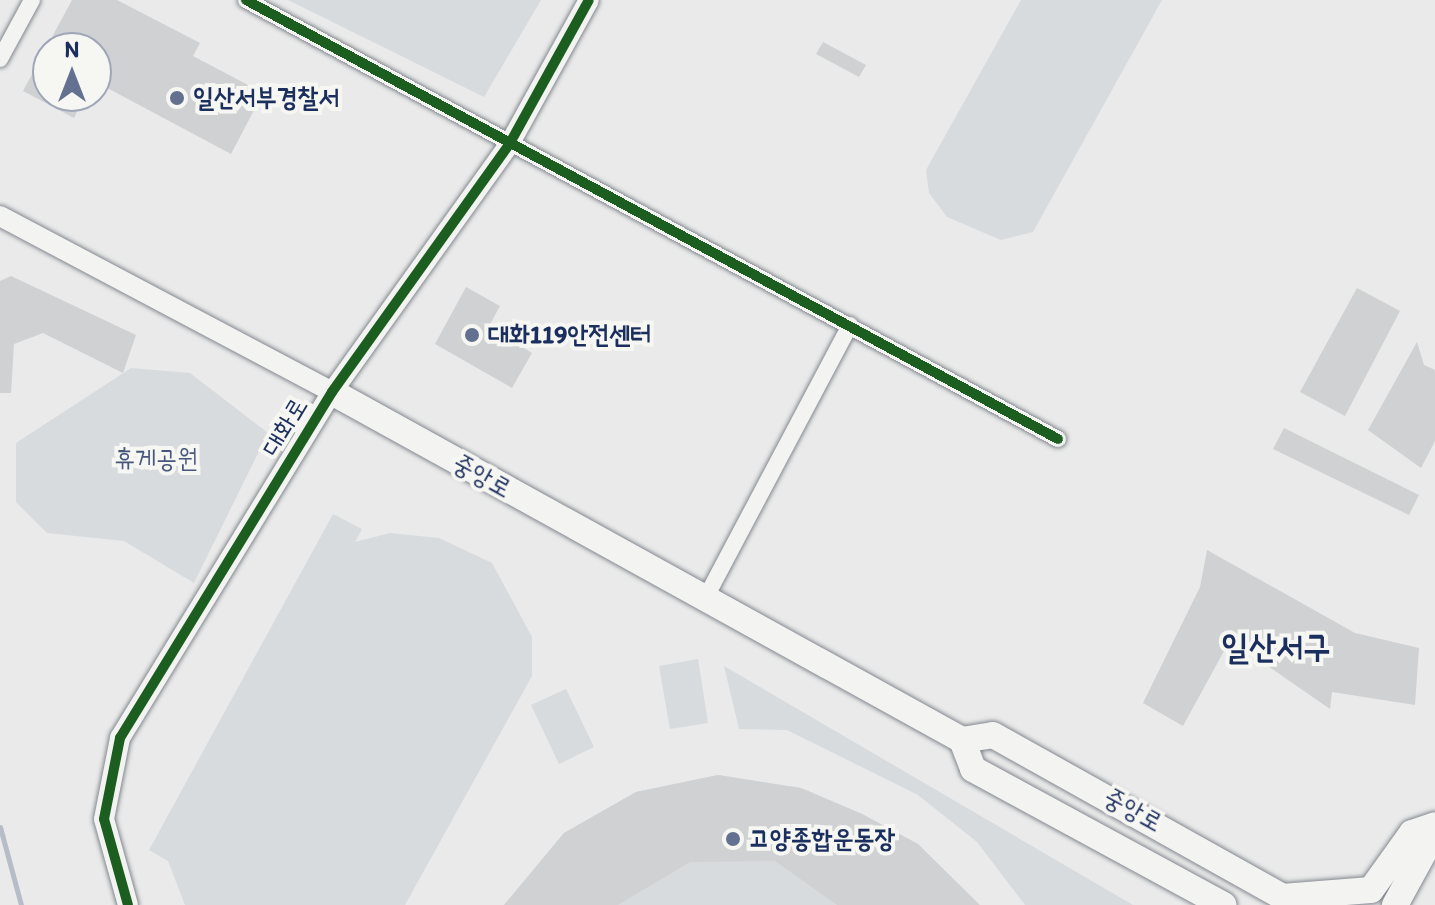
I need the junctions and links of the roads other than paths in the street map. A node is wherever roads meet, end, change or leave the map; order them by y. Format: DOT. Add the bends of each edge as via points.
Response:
graph roads {
  1 [pos="32,0"];
  2 [pos="246,0"];
  3 [pos="589,0"];
  4 [pos="0,59"];
  5 [pos="510,143"];
  6 [pos="0,216"];
  7 [pos="850,325"];
  8 [pos="332,392"];
  9 [pos="1058,439"];
  10 [pos="705,599"];
  11 [pos="962,740"];
  12 [pos="1435,825"];
  13 [pos="1435,832"];
  14 [pos="1194,896"];
  15 [pos="1290,901"];
  16 [pos="128,905"];
  17 [pos="1223,905"];
  18 [pos="1395,905"];
  1 -- 4 [label="street"];
  2 -- 5 [label="street"];
  3 -- 5 [label="street, 대화로"];
  5 -- 7 [label="street"];
  5 -- 8 [label="street, 대화로"];
  6 -- 8 [label="street, 중앙로"];
  7 -- 9 [label="street"];
  7 -- 10 [label="street"];
  8 -- 10 [label="main road, 중앙로"];
  8 -- 16 [label="street, 대화로" via="113,756 104,819"];
  10 -- 11 [label="main road, 중앙로"];
  11 -- 14 [label="main road, 중앙로" via="973,769"];
  11 -- 15 [label="main road, 중앙로" via="993,735"];
  12 -- 15 [label="main road" via="1412,833 1371,890"];
  13 -- 18 [label="main road"];
  14 -- 17 [label="main road, 중앙로"];
}
